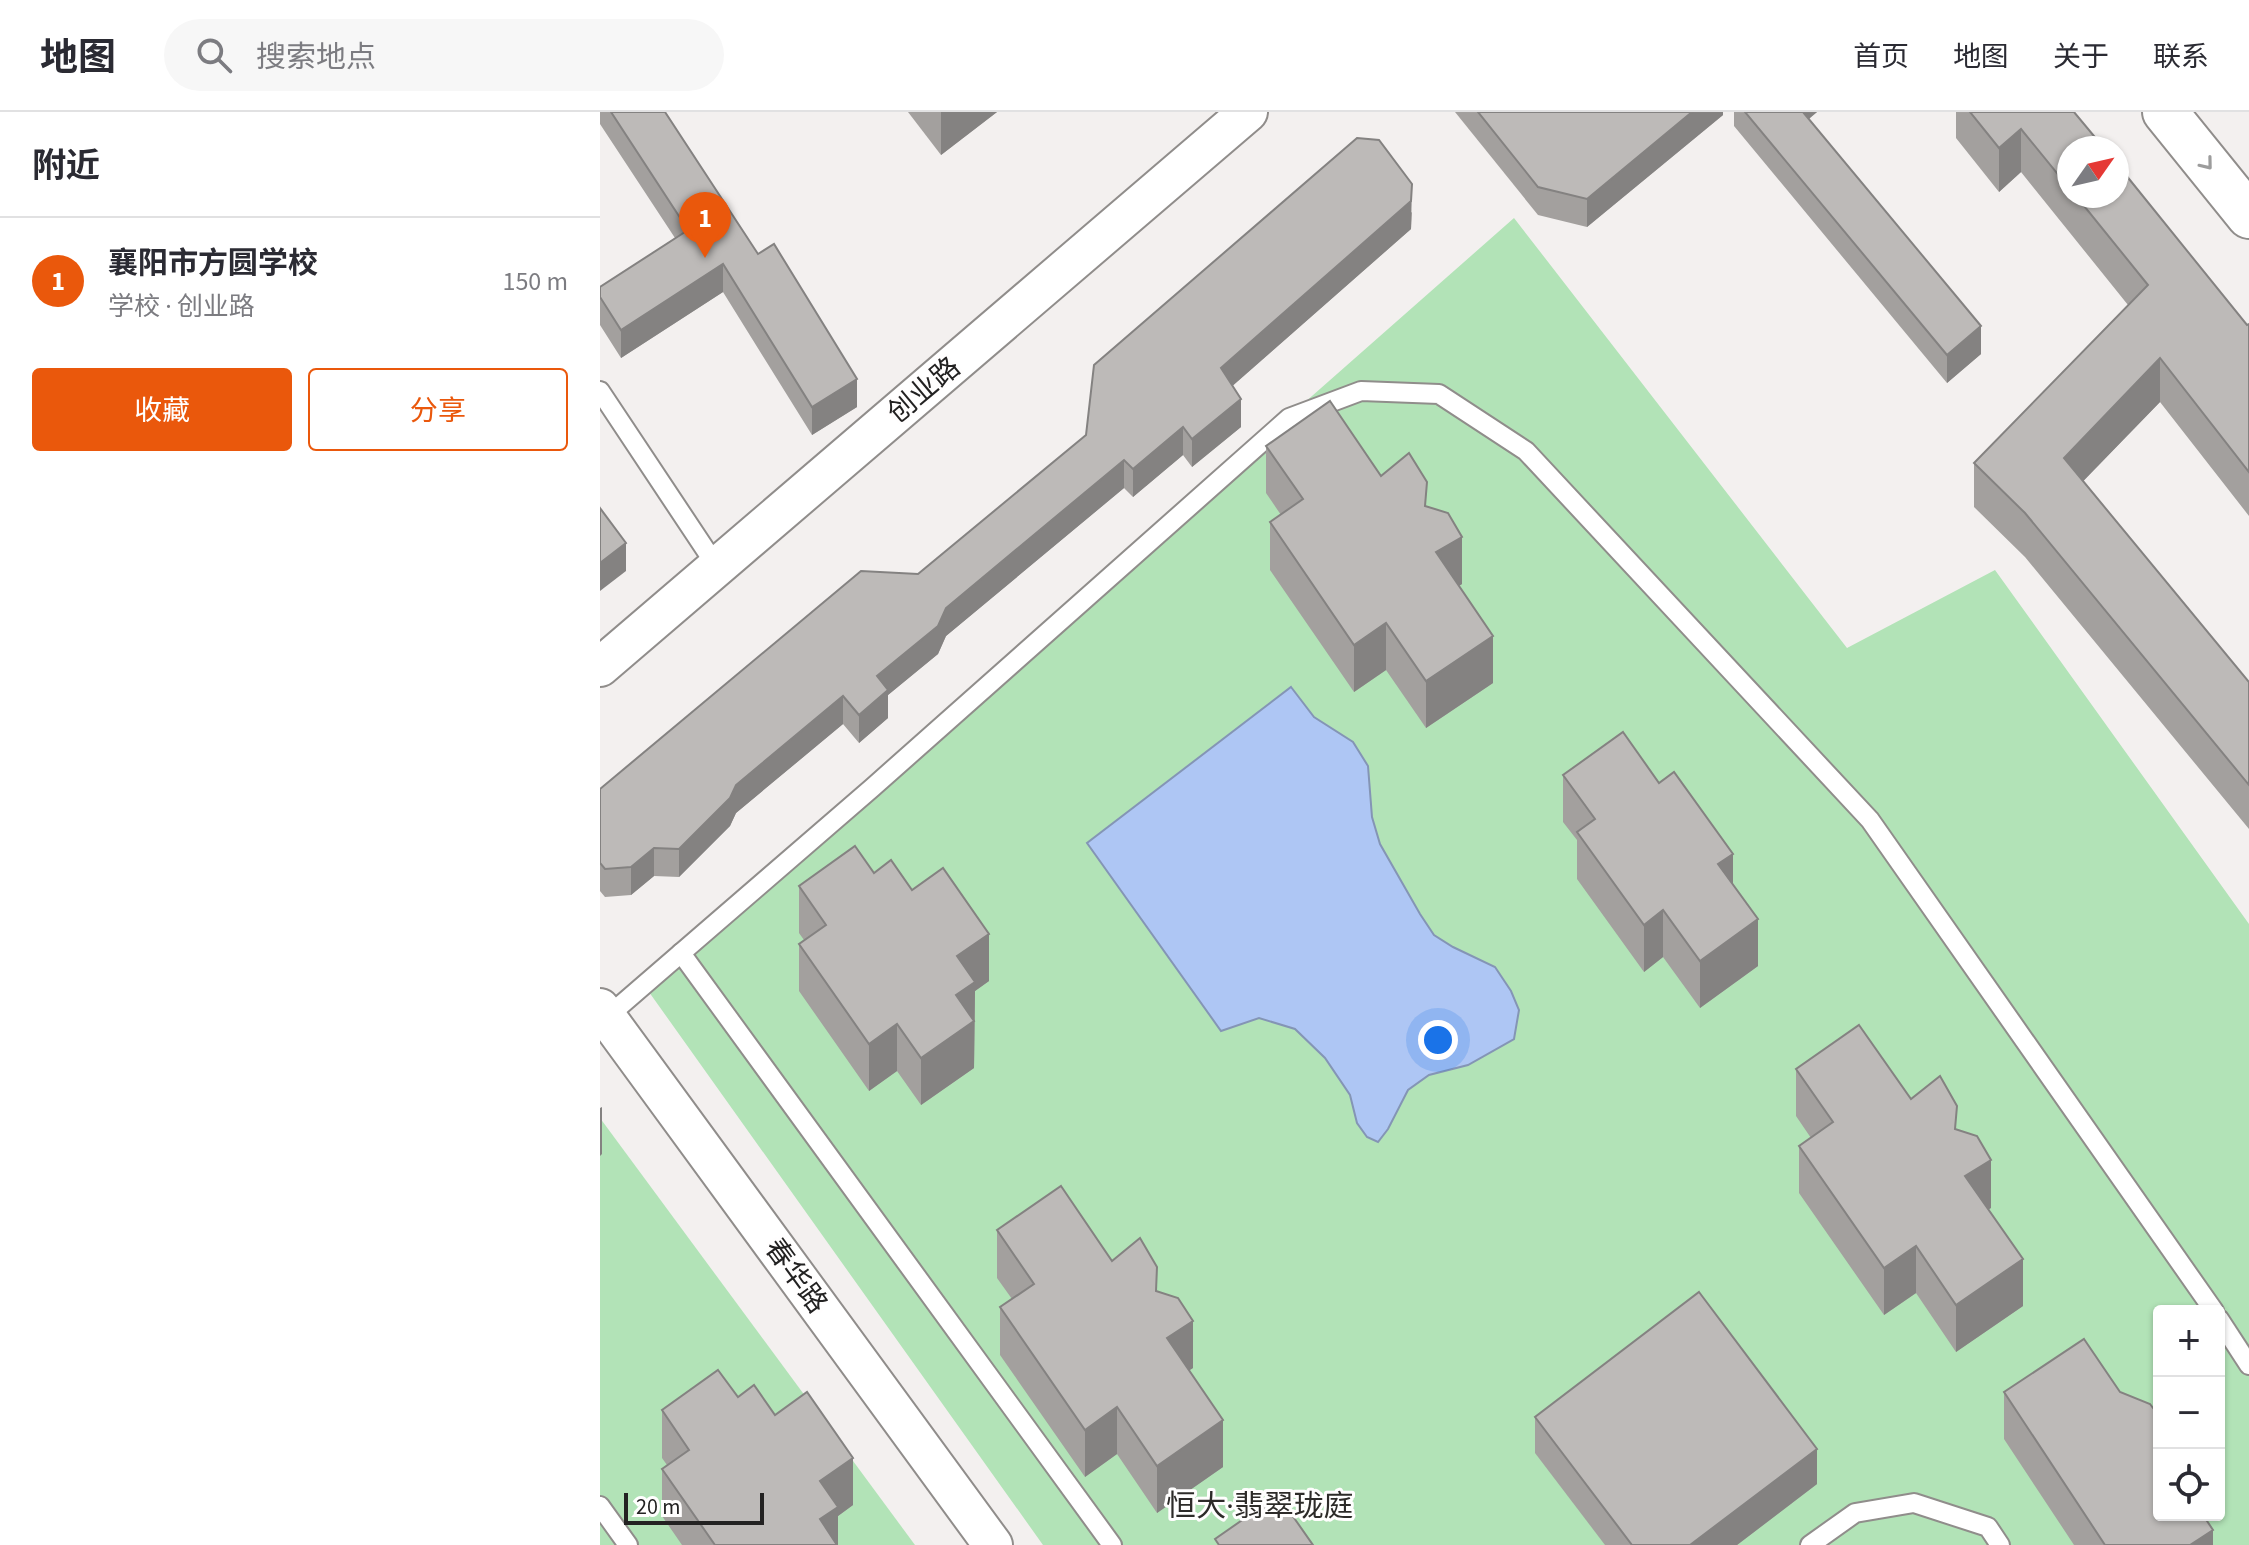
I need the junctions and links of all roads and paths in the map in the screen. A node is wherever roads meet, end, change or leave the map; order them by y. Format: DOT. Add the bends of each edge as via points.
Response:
graph roads {
  1 [pos="1248,112"];
  2 [pos="2165,112"];
  3 [pos="2249,216"];
  4 [pos="600,391"];
  5 [pos="717,567"];
  6 [pos="600,667"];
  7 [pos="681,953"];
  8 [pos="603,1012"];
  9 [pos="2210,1305"];
  10 [pos="2225,1328"];
  11 [pos="2249,1365"];
  12 [pos="600,1506"];
  13 [pos="628,1545"];
  14 [pos="993,1545"];
  15 [pos="1112,1545"];
  16 [pos="1810,1545"];
  17 [pos="2000,1545"];
  1 -- 5 [label="street, 创业路"];
  2 -- 3 [label="main road, one-way"];
  4 -- 5 [label="lane"];
  5 -- 6 [label="street, 创业路"];
  7 -- 8 [label="lane"];
  7 -- 9 [label="lane" via="1289,418 1361,391 1439,394 1526,451 1870,820"];
  7 -- 15 [label="lane"];
  8 -- 14 [label="street, 春华路"];
  10 -- 11 [label="lane"];
  12 -- 13 [label="lane"];
  16 -- 17 [label="lane" via="1855,1513 1914,1503 1988,1527"];
}
